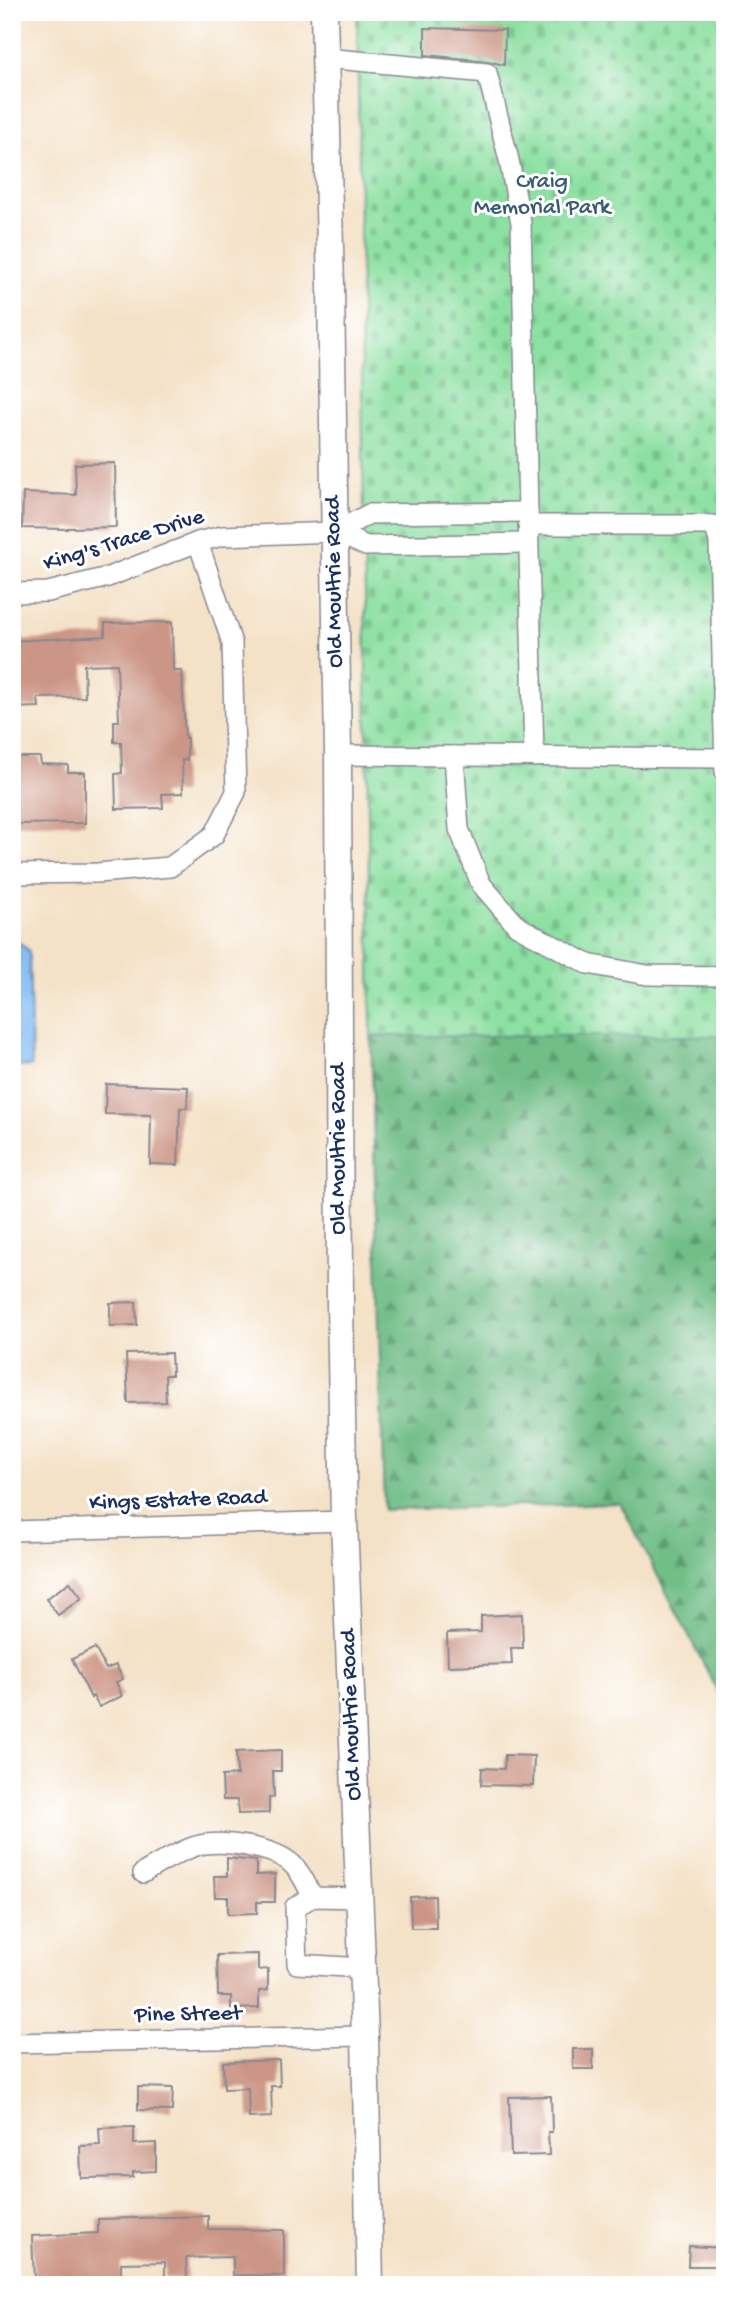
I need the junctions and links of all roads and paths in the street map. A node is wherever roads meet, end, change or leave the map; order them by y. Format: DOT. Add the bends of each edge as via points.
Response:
graph roads {
  1 [pos="324,12"];
  2 [pos="325,58"];
  3 [pos="528,527"];
  4 [pos="335,533"];
  5 [pos="198,542"];
  6 [pos="12,593"];
  7 [pos="338,755"];
  8 [pos="454,756"];
  9 [pos="534,757"];
  10 [pos="724,758"];
  11 [pos="725,772"];
  12 [pos="12,874"];
  13 [pos="725,976"];
  14 [pos="344,1521"];
  15 [pos="12,1531"];
  16 [pos="143,1873"];
  17 [pos="313,1897"];
  18 [pos="360,1898"];
  19 [pos="363,1968"];
  20 [pos="365,2036"];
  21 [pos="12,2043"];
  22 [pos="370,2285"];
  1 -- 2 [label="main road, Old Moultrie Road"];
  2 -- 3 [label="street" via="488,73 521,223"];
  2 -- 4 [label="main road, Old Moultrie Road"];
  3 -- 4 [label="street" via="366,546"];
  3 -- 4 [label="street" via="369,514"];
  3 -- 9 [label="street"];
  3 -- 10 [label="street" via="713,525 719,541"];
  4 -- 5 [label="street, King's Trace Drive" via="222,536"];
  4 -- 7 [label="main road, Old Moultrie Road"];
  5 -- 6 [label="street, King's Trace Drive" via="108,577 48,592"];
  5 -- 12 [label="street" via="232,643 236,792 214,835 170,867"];
  7 -- 8 [label="street"];
  7 -- 14 [label="main road, Old Moultrie Road"];
  8 -- 9 [label="street"];
  8 -- 13 [label="street" via="459,829 481,884 517,926 588,964 647,975"];
  9 -- 10 [label="street"];
  10 -- 11 [label="street"];
  14 -- 15 [label="street, Kings Estate Road"];
  14 -- 18 [label="main road, Old Moultrie Road"];
  16 -- 17 [label="street" via="199,1845 251,1847 279,1854 295,1866"];
  17 -- 18 [label="street"];
  17 -- 19 [label="street" via="295,1907 297,1964"];
  18 -- 19 [label="main road, Old Moultrie Road"];
  19 -- 20 [label="main road, Old Moultrie Road"];
  20 -- 21 [label="street, Pine Street"];
  20 -- 22 [label="main road, Old Moultrie Road"];
}
